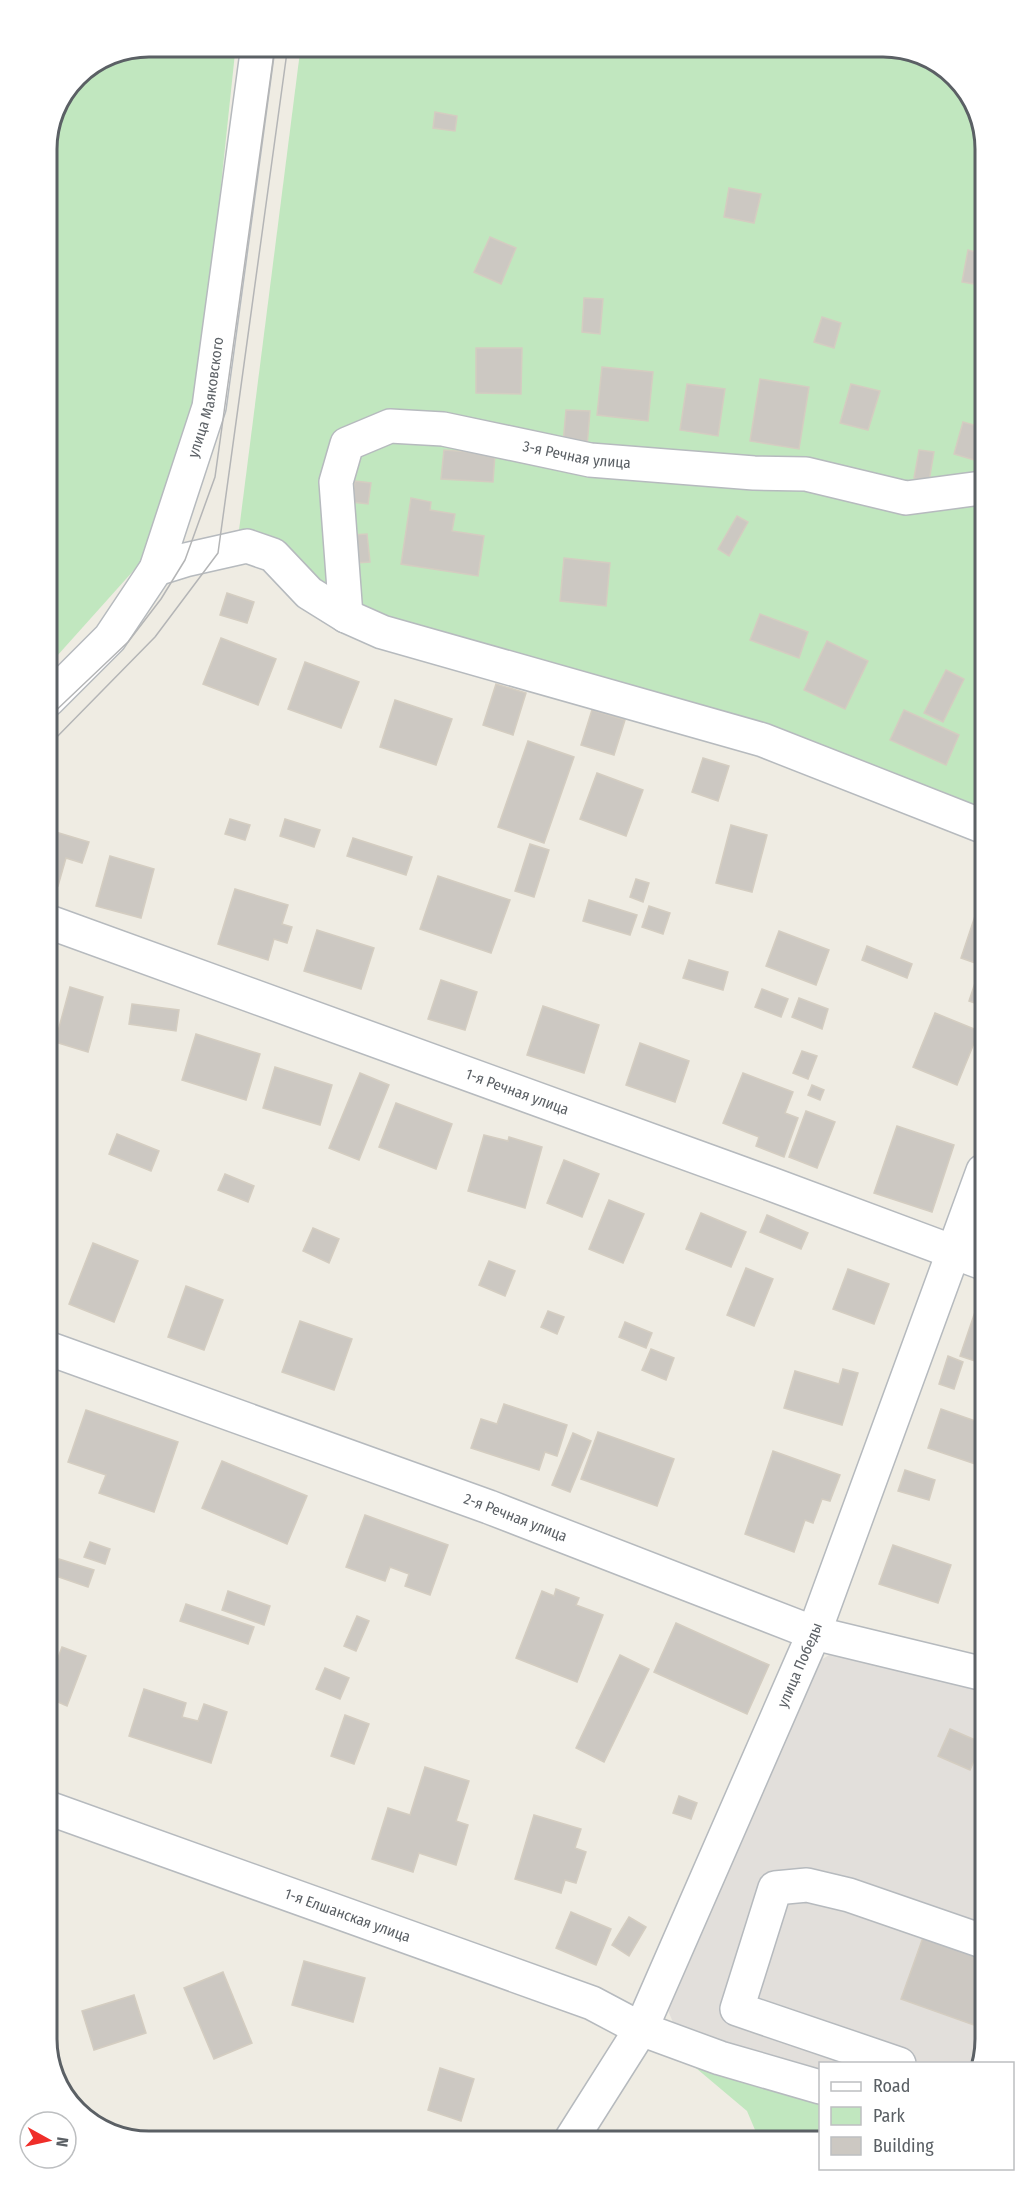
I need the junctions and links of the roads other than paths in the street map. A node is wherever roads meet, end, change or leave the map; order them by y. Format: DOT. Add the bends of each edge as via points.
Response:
graph roads {
  1 [pos="256,57"];
  2 [pos="975,489"];
  3 [pos="156,569"];
  4 [pos="346,616"];
  5 [pos="57,691"];
  6 [pos="975,823"];
  7 [pos="57,925"];
  8 [pos="975,1217"];
  9 [pos="968,1258"];
  10 [pos="57,1352"];
  11 [pos="814,1633"];
  12 [pos="975,1672"];
  13 [pos="57,1811"];
  14 [pos="975,1939"];
  15 [pos="737,2009"];
  16 [pos="641,2029"];
  17 [pos="720,2058"];
  18 [pos="893,2062"];
  19 [pos="819,2087"];
  20 [pos="576,2131"];
  1 -- 3 [label="street, улица Маяковского" via="209,406"];
  2 -- 4 [label="street, 3-я Речная улица" via="906,498 806,474 754,474 590,460 443,429 390,426 347,444 336,482"];
  3 -- 4 [label="street" via="247,546 273,555 309,593"];
  3 -- 5 [label="street, улица Маяковского" via="110,638"];
  4 -- 6 [label="street" via="382,632 763,740"];
  7 -- 9 [label="street, 1-я Речная улица"];
  8 -- 9 [label="street, улица Победы"];
  9 -- 11 [label="street, улица Победы"];
  10 -- 11 [label="street, 2-я Речная улица" via="489,1507"];
  11 -- 12 [label="street, 2-я Речная улица"];
  11 -- 16 [label="street, улица Победы"];
  13 -- 16 [label="street, 1-я Елшанская улица" via="592,2003"];
  14 -- 15 [label="street" via="849,1895 807,1885 775,1888"];
  15 -- 17 [label="street"];
  15 -- 18 [label="street"];
  16 -- 17 [label="street, 1-я Елшанская улица"];
  16 -- 20 [label="street, улица Победы"];
  17 -- 19 [label="street, 1-я Елшанская улица"];
}
